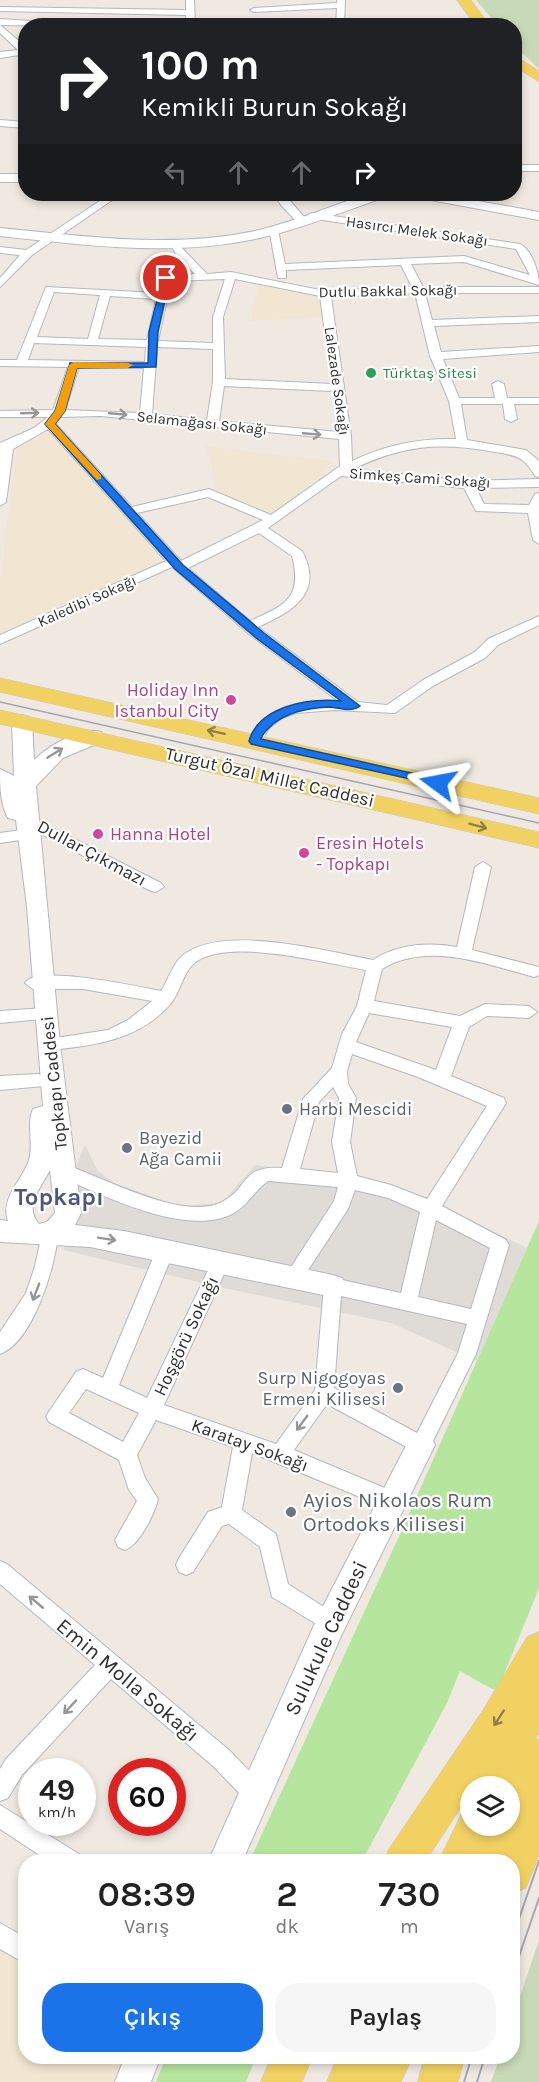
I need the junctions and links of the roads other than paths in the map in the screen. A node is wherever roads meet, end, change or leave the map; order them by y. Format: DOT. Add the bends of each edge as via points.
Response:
graph roads {
  1 [pos="190,0"];
  2 [pos="249,0"];
  3 [pos="454,0"];
  4 [pos="464,0"];
  5 [pos="341,2"];
  6 [pos="0,9"];
  7 [pos="68,10"];
  8 [pos="147,13"];
  9 [pos="190,13"];
  10 [pos="65,18"];
  11 [pos="145,18"];
  12 [pos="190,18"];
  13 [pos="340,18"];
  14 [pos="468,18"];
  15 [pos="477,18"];
  16 [pos="0,22"];
  17 [pos="18,23"];
  18 [pos="0,28"];
  19 [pos="18,45"];
  20 [pos="18,52"];
  21 [pos="0,55"];
  22 [pos="522,64"];
  23 [pos="522,73"];
  24 [pos="539,78"];
  25 [pos="539,85"];
  26 [pos="0,123"];
  27 [pos="18,124"];
  28 [pos="522,168"];
  29 [pos="539,168"];
  30 [pos="18,177"];
  31 [pos="0,178"];
  32 [pos="106,201"];
  33 [pos="283,201"];
  34 [pos="359,201"];
  35 [pos="458,201"];
  36 [pos="539,216"];
  37 [pos="307,218"];
  38 [pos="273,230"];
  39 [pos="0,232"];
  40 [pos="442,234"];
  41 [pos="56,236"];
  42 [pos="176,244"];
  43 [pos="0,250"];
  44 [pos="27,253"];
  45 [pos="445,260"];
  46 [pos="404,261"];
  47 [pos="282,267"];
  48 [pos="231,275"];
  49 [pos="204,277"];
  50 [pos="538,281"];
  51 [pos="0,284"];
  52 [pos="282,284"];
  53 [pos="419,290"];
  54 [pos="106,292"];
  55 [pos="325,294"];
  56 [pos="162,296"];
  57 [pos="539,319"];
  58 [pos="426,323"];
  59 [pos="30,340"];
  60 [pos="92,342"];
  61 [pos="153,344"];
  62 [pos="219,346"];
  63 [pos="539,349"];
  64 [pos="436,356"];
  65 [pos="0,363"];
  66 [pos="21,363"];
  67 [pos="74,365"];
  68 [pos="152,365"];
  69 [pos="219,382"];
  70 [pos="498,384"];
  71 [pos="338,388"];
  72 [pos="455,401"];
  73 [pos="505,401"];
  74 [pos="539,401"];
  75 [pos="60,411"];
  76 [pos="0,414"];
  77 [pos="146,416"];
  78 [pos="511,419"];
  79 [pos="50,424"];
  80 [pos="212,425"];
  81 [pos="345,436"];
  82 [pos="462,443"];
  83 [pos="4,447"];
  84 [pos="535,454"];
  85 [pos="342,470"];
  86 [pos="539,473"];
  87 [pos="539,483"];
  88 [pos="468,485"];
  89 [pos="0,502"];
  90 [pos="537,503"];
  91 [pos="128,512"];
  92 [pos="273,520"];
  93 [pos="260,528"];
  94 [pos="539,540"];
  95 [pos="176,565"];
  96 [pos="539,620"];
  97 [pos="249,626"];
  98 [pos="0,640"];
  99 [pos="6,683"];
  100 [pos="354,706"];
  101 [pos="11,719"];
  102 [pos="94,737"];
  103 [pos="255,741"];
  104 [pos="25,753"];
  105 [pos="0,770"];
  106 [pos="0,776"];
  107 [pos="27,783"];
  108 [pos="539,806"];
  109 [pos="19,832"];
  110 [pos="539,840"];
  111 [pos="483,867"];
  112 [pos="156,887"];
  113 [pos="463,954"];
  114 [pos="375,966"];
  115 [pos="534,971"];
  116 [pos="39,984"];
  117 [pos="166,998"];
  118 [pos="365,1006"];
  119 [pos="529,1012"];
  120 [pos="40,1015"];
  121 [pos="0,1017"];
  122 [pos="462,1023"];
  123 [pos="48,1044"];
  124 [pos="346,1046"];
  125 [pos="339,1071"];
  126 [pos="441,1080"];
  127 [pos="38,1082"];
  128 [pos="0,1083"];
  129 [pos="64,1171"];
  130 [pos="289,1176"];
  131 [pos="349,1182"];
  132 [pos="430,1209"];
  133 [pos="0,1231"];
  134 [pos="40,1234"];
  135 [pos="165,1251"];
  136 [pos="220,1263"];
  137 [pos="293,1278"];
  138 [pos="333,1286"];
  139 [pos="408,1302"];
  140 [pos="477,1318"];
  141 [pos="0,1346"];
  142 [pos="108,1388"];
  143 [pos="324,1392"];
  144 [pos="152,1410"];
  145 [pos="244,1440"];
  146 [pos="422,1445"];
  147 [pos="128,1454"];
  148 [pos="280,1454"];
  149 [pos="392,1501"];
  150 [pos="231,1514"];
  151 [pos="125,1540"];
  152 [pos="186,1565"];
  153 [pos="0,1571"];
  154 [pos="331,1623"];
  155 [pos="539,1649"];
  156 [pos="110,1665"];
  157 [pos="539,1694"];
  158 [pos="539,1757"];
  159 [pos="499,1776"];
  160 [pos="2,1784"];
  161 [pos="254,1792"];
  162 [pos="520,1796"];
  163 [pos="539,1806"];
  164 [pos="0,1816"];
  165 [pos="470,1836"];
  166 [pos="501,1836"];
  167 [pos="59,1854"];
  168 [pos="228,1854"];
  169 [pos="407,1854"];
  170 [pos="461,1854"];
  171 [pos="492,1854"];
  172 [pos="520,1856"];
  173 [pos="0,1935"];
  174 [pos="18,1947"];
  175 [pos="140,2064"];
  176 [pos="289,2064"];
  177 [pos="379,2064"];
  178 [pos="443,2064"];
  179 [pos="133,2082"];
  180 [pos="281,2082"];
  181 [pos="347,2082"];
  182 [pos="438,2082"];
  1 -- 9 [label="street"];
  2 -- 5 [label="street" via="253,14"];
  3 -- 14 [label="main road"];
  4 -- 15 [label="main road"];
  5 -- 13 [label="street"];
  6 -- 7 [label="street"];
  7 -- 8 [label="street"];
  7 -- 10 [label="street"];
  8 -- 9 [label="street"];
  8 -- 11 [label="street"];
  9 -- 12 [label="street"];
  16 -- 17 [label="street"];
  18 -- 19 [label="street"];
  20 -- 21 [label="street"];
  22 -- 24 [label="main road"];
  23 -- 25 [label="main road"];
  26 -- 27 [label="street"];
  28 -- 29 [label="street"];
  30 -- 31 [label="main road"];
  32 -- 41 [label="street"];
  33 -- 37 [label="street"];
  34 -- 37 [label="main road"];
  35 -- 36 [label="main road"];
  37 -- 38 [label="main road"];
  37 -- 40 [label="street, Hasırcı Melek Sokağı"];
  38 -- 42 [label="main road"];
  38 -- 47 [label="street"];
  39 -- 41 [label="main road"];
  40 -- 45 [label="street"];
  40 -- 50 [label="street, Hasırcı Melek Sokağı" via="520,247"];
  41 -- 42 [label="main road"];
  41 -- 44 [label="street"];
  42 -- 49 [label="street"];
  43 -- 44 [label="street"];
  44 -- 51 [label="street"];
  45 -- 46 [label="street"];
  45 -- 50 [label="street" via="464,260"];
  46 -- 47 [label="street"];
  46 -- 53 [label="street"];
  47 -- 52 [label="street"];
  48 -- 49 [label="street, Dutlu Bakkal Sokağı"];
  48 -- 52 [label="street, Dutlu Bakkal Sokağı"];
  48 -- 62 [label="street" via="218,317"];
  49 -- 56 [label="street, Dutlu Bakkal Sokağı" via="166,278"];
  50 -- 53 [label="street, Dutlu Bakkal Sokağı"];
  52 -- 55 [label="street, Dutlu Bakkal Sokağı"];
  53 -- 55 [label="street, Dutlu Bakkal Sokağı"];
  53 -- 58 [label="street"];
  54 -- 56 [label="street"];
  54 -- 59 [label="street" via="50,289"];
  54 -- 60 [label="street"];
  55 -- 71 [label="street, Lalezade Sokağı"];
  56 -- 61 [label="street"];
  57 -- 58 [label="street"];
  58 -- 64 [label="street"];
  59 -- 60 [label="street"];
  59 -- 66 [label="street"];
  60 -- 61 [label="street"];
  61 -- 62 [label="street"];
  61 -- 68 [label="street"];
  62 -- 69 [label="street"];
  63 -- 64 [label="street"];
  64 -- 72 [label="street"];
  65 -- 66 [label="street"];
  66 -- 67 [label="street"];
  67 -- 68 [label="street"];
  67 -- 75 [label="street"];
  68 -- 77 [label="street"];
  69 -- 71 [label="street"];
  69 -- 80 [label="street"];
  70 -- 73 [label="street"];
  71 -- 81 [label="street, Lalezade Sokağı"];
  72 -- 73 [label="street"];
  72 -- 82 [label="street"];
  73 -- 74 [label="street"];
  73 -- 78 [label="street"];
  76 -- 75 [label="street, Selamağası Sokağı, one-way"];
  75 -- 77 [label="street, Selamağası Sokağı, one-way"];
  75 -- 79 [label="street"];
  77 -- 80 [label="street, Selamağası Sokağı"];
  79 -- 83 [label="street"];
  79 -- 91 [label="street"];
  80 -- 81 [label="street, Selamağası Sokağı, one-way"];
  81 -- 85 [label="street, Lalezade Sokağı"];
  82 -- 84 [label="street, Kaledibi Sokağı"];
  82 -- 85 [label="street, Kaledibi Sokağı" via="427,442 380,452"];
  83 -- 89 [label="street"];
  84 -- 86 [label="street"];
  85 -- 88 [label="street, Simkeş Cami Sokağı"];
  85 -- 92 [label="street, Kaledibi Sokağı"];
  87 -- 88 [label="street, Simkeş Cami Sokağı"];
  88 -- 90 [label="street" via="480,508"];
  90 -- 94 [label="street"];
  91 -- 92 [label="street" via="209,493"];
  91 -- 95 [label="street"];
  92 -- 93 [label="street, Kaledibi Sokağı"];
  93 -- 95 [label="street, Kaledibi Sokağı"];
  93 -- 97 [label="street" via="298,554 303,583 287,607"];
  95 -- 97 [label="street"];
  95 -- 98 [label="street, Kaledibi Sokağı"];
  96 -- 100 [label="street" via="493,642 480,655 428,683 390,710"];
  97 -- 100 [label="street"];
  99 -- 101 [label="main road"];
  103 -- 99 [label="main road, Turgut Özal Millet Caddesi, one-way"];
  100 -- 103 [label="street" via="329,704 279,714 257,732"];
  101 -- 102 [label="main road, Turgut Özal Millet Caddesi"];
  101 -- 104 [label="main road, Topkapı Caddesi"];
  107 -- 102 [label="main road, one-way" via="53,753"];
  102 -- 110 [label="main road, Turgut Özal Millet Caddesi, one-way"];
  103 -- 108 [label="main road, Turgut Özal Millet Caddesi"];
  104 -- 105 [label="main road"];
  104 -- 107 [label="main road, Topkapı Caddesi"];
  106 -- 109 [label="main road, Topkapı Caddesi" via="14,790"];
  107 -- 109 [label="main road, Topkapı Caddesi"];
  109 -- 112 [label="street, Dullar Çıkmazı"];
  109 -- 116 [label="main road, Topkapı Caddesi"];
  111 -- 113 [label="street"];
  113 -- 114 [label="street" via="402,951"];
  113 -- 115 [label="street"];
  114 -- 117 [label="street" via="259,947 214,949 192,956"];
  114 -- 118 [label="street"];
  116 -- 117 [label="street" via="83,982"];
  116 -- 120 [label="main road, Topkapı Caddesi"];
  117 -- 123 [label="street" via="130,1029 112,1037"];
  118 -- 122 [label="street"];
  118 -- 124 [label="street"];
  119 -- 122 [label="street" via="485,1010"];
  120 -- 121 [label="street"];
  120 -- 123 [label="main road, Topkapı Caddesi"];
  120 -- 127 [label="main road, Topkapı Caddesi"];
  122 -- 126 [label="street"];
  123 -- 129 [label="main road, Topkapı Caddesi"];
  124 -- 125 [label="street"];
  124 -- 126 [label="street"];
  125 -- 130 [label="street" via="311,1099"];
  125 -- 131 [label="street" via="340,1084 348,1098 341,1142"];
  126 -- 132 [label="street" via="498,1103"];
  127 -- 128 [label="street"];
  127 -- 134 [label="main road, Topkapı Caddesi" via="42,1161 16,1206 22,1227"];
  129 -- 130 [label="street, Topkapı Caddesi" via="176,1213 222,1211 233,1206 257,1177"];
  129 -- 134 [label="main road" via="68,1213 60,1228"];
  130 -- 131 [label="street, Topkapı Caddesi"];
  131 -- 132 [label="street, Topkapı Caddesi" via="376,1187"];
  131 -- 137 [label="street" via="342,1204"];
  132 -- 139 [label="street"];
  132 -- 140 [label="street, Topkapı Caddesi" via="500,1245"];
  133 -- 134 [label="main road"];
  134 -- 135 [label="main road, one-way" via="90,1236"];
  134 -- 141 [label="street, one-way" via="48,1262 31,1306"];
  135 -- 136 [label="main road"];
  135 -- 142 [label="street"];
  136 -- 137 [label="main road"];
  136 -- 144 [label="street, Hoşgörü Sokağı"];
  137 -- 138 [label="main road"];
  138 -- 139 [label="street"];
  138 -- 143 [label="street"];
  139 -- 140 [label="street"];
  140 -- 146 [label="street, Sulukule Caddesi" via="467,1354"];
  142 -- 144 [label="street, Karatay Sokağı"];
  142 -- 147 [label="street, Karatay Sokağı" via="83,1378 56,1416"];
  143 -- 146 [label="street"];
  143 -- 148 [label="street, one-way"];
  144 -- 145 [label="street, Karatay Sokağı"];
  144 -- 147 [label="street, Hoşgörü Sokağı"];
  145 -- 148 [label="street, Karatay Sokağı"];
  145 -- 150 [label="street"];
  146 -- 149 [label="main road, Sulukule Caddesi"];
  147 -- 151 [label="street" via="136,1483 148,1499"];
  148 -- 149 [label="street, Karatay Sokağı"];
  149 -- 154 [label="main road, Sulukule Caddesi"];
  150 -- 152 [label="street" via="215,1519"];
  150 -- 154 [label="street" via="269,1541 279,1590"];
  156 -- 153 [label="street, Emin Molla Sokağı, one-way"];
  154 -- 161 [label="main road, Sulukule Caddesi"];
  155 -- 169 [label="main road, one-way" via="502,1714"];
  156 -- 160 [label="street, one-way"];
  156 -- 161 [label="street, Emin Molla Sokağı" via="221,1758"];
  157 -- 159 [label="main road"];
  158 -- 162 [label="main road"];
  161 -- 168 [label="main road, Sulukule Caddesi"];
  163 -- 172 [label="main road"];
  164 -- 167 [label="street"];
  165 -- 170 [label="main road"];
  166 -- 171 [label="main road"];
  173 -- 174 [label="street"];
  175 -- 179 [label="main road"];
  176 -- 180 [label="main road"];
  177 -- 181 [label="main road"];
  178 -- 182 [label="main road"];
}
